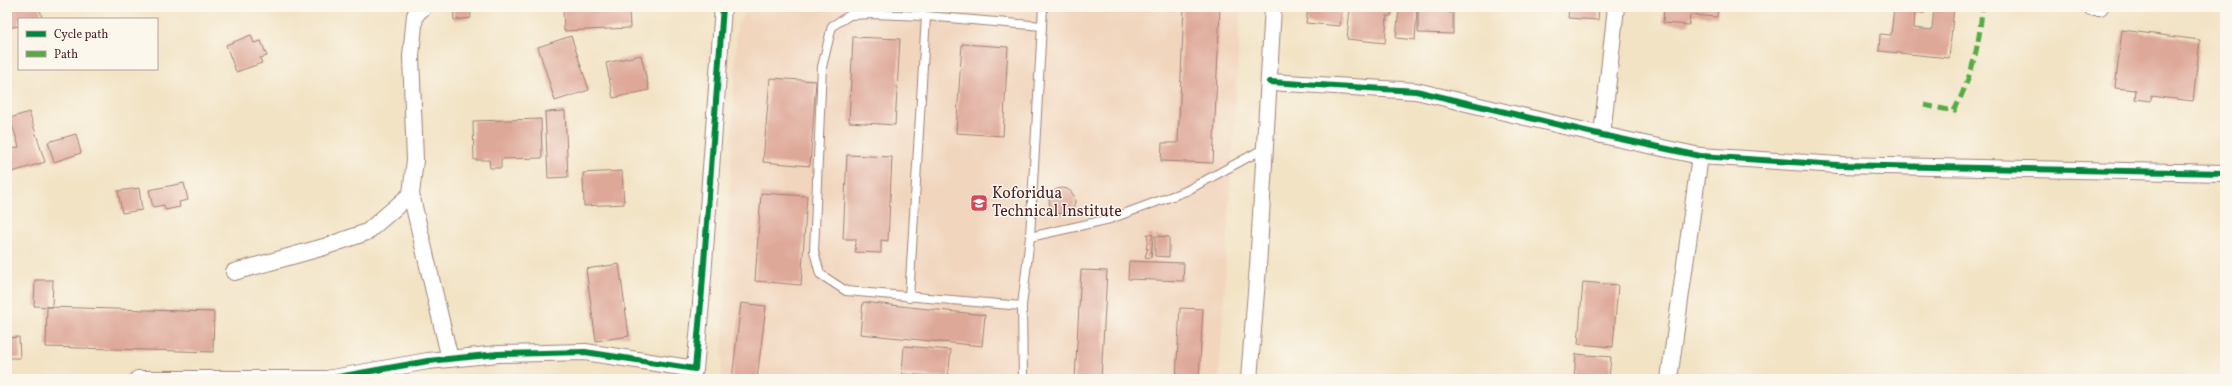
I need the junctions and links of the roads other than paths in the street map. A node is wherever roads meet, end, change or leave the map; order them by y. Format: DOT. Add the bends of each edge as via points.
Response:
graph roads {
  1 [pos="424,7"];
  2 [pos="723,7"];
  3 [pos="1043,7"];
  4 [pos="1273,7"];
  5 [pos="1616,7"];
  6 [pos="2091,7"];
  7 [pos="2100,7"];
  8 [pos="926,16"];
  9 [pos="1042,26"];
  10 [pos="1270,82"];
  11 [pos="1602,135"];
  12 [pos="1266,147"];
  13 [pos="1700,156"];
  14 [pos="2225,173"];
  15 [pos="411,194"];
  16 [pos="1030,237"];
  17 [pos="234,272"];
  18 [pos="909,298"];
  19 [pos="1022,306"];
  20 [pos="450,359"];
  21 [pos="404,372"];
  22 [pos="695,374"];
  23 [pos="138,379"];
  24 [pos="1023,379"];
  25 [pos="1249,379"];
  26 [pos="1669,379"];
  1 -- 15 [label="street" via="415,15 411,56 414,160"];
  2 -- 22 [label="street"];
  3 -- 9 [label="lane"];
  4 -- 10 [label="street"];
  5 -- 11 [label="street"];
  6 -- 7 [label="street"];
  8 -- 9 [label="lane"];
  8 -- 18 [label="lane"];
  8 -- 18 [label="lane" via="850,16 832,26 822,75 814,251 820,274 846,291"];
  9 -- 16 [label="lane"];
  10 -- 11 [label="street" via="1416,91"];
  10 -- 12 [label="street"];
  11 -- 13 [label="street"];
  12 -- 16 [label="lane" via="1186,191 1110,219"];
  12 -- 25 [label="street" via="1254,342"];
  13 -- 14 [label="street" via="1838,165"];
  13 -- 26 [label="street"];
  15 -- 17 [label="street" via="367,232"];
  15 -- 20 [label="street"];
  16 -- 19 [label="lane"];
  18 -- 19 [label="lane"];
  19 -- 24 [label="lane"];
  20 -- 21 [label="street"];
  20 -- 22 [label="street" via="498,354 585,352"];
  21 -- 23 [label="street" via="327,379"];
}
